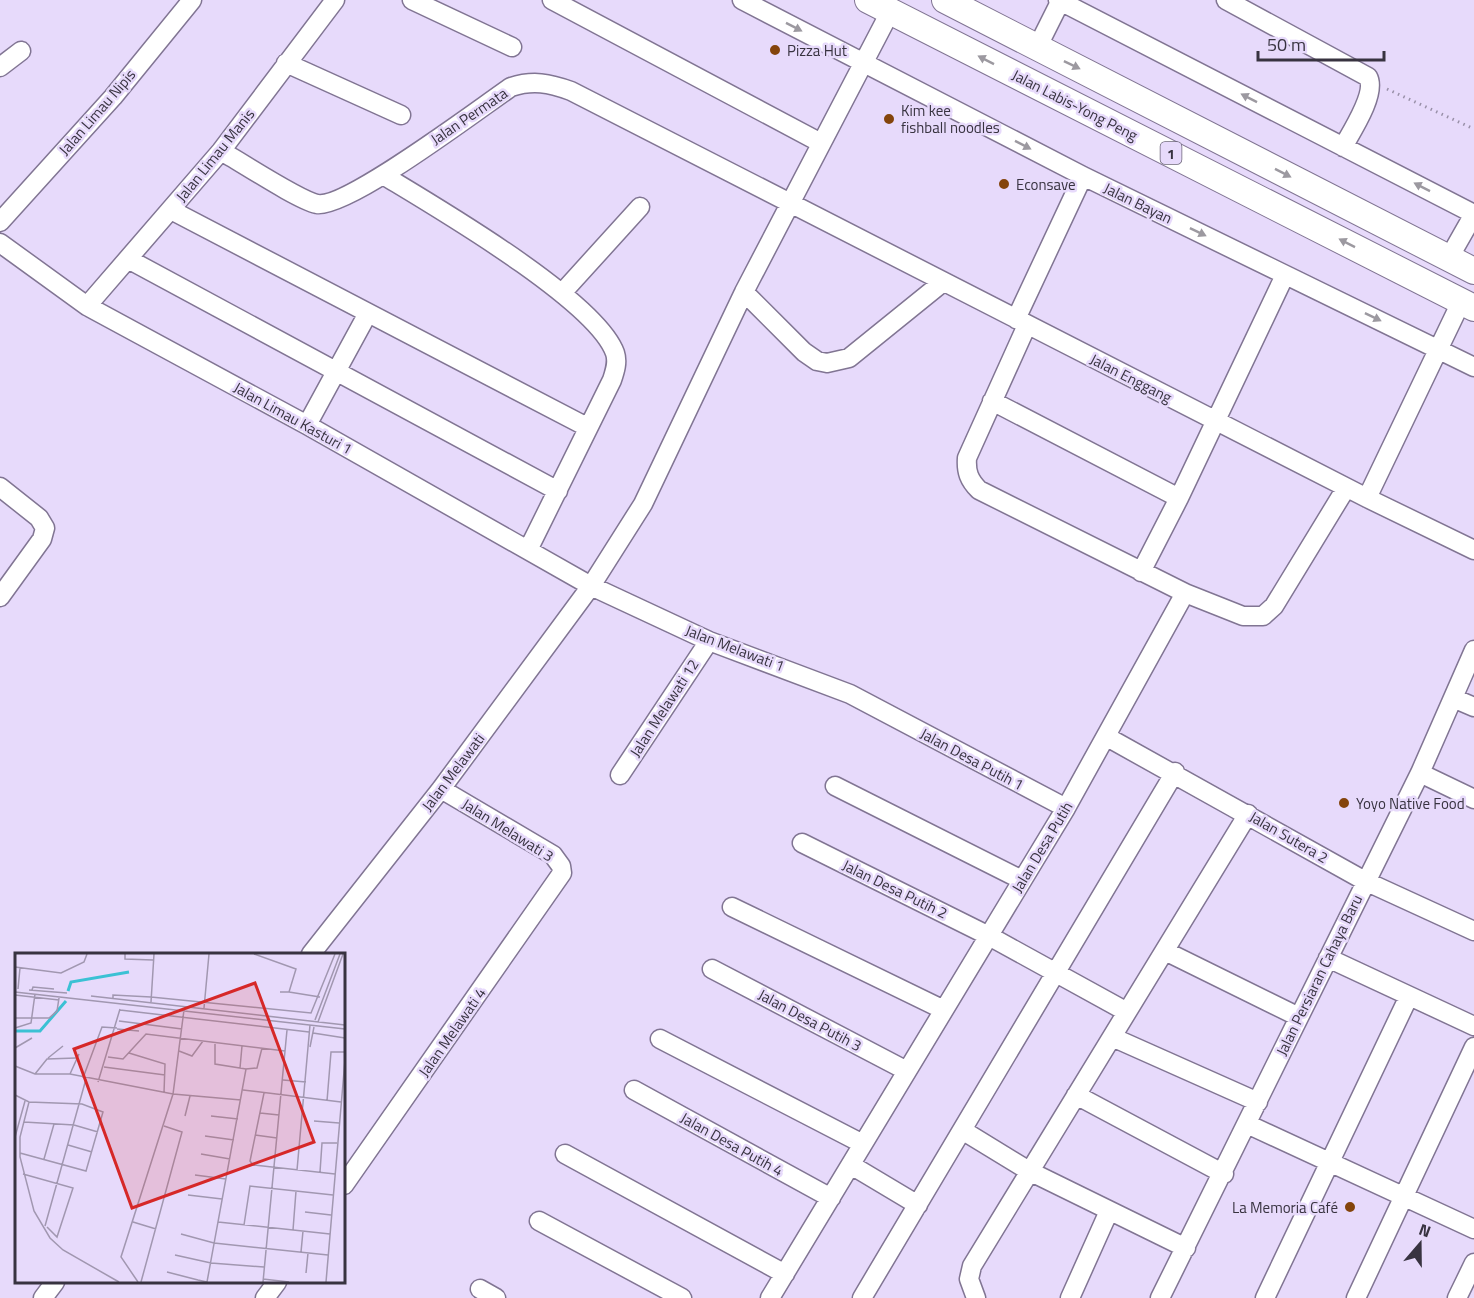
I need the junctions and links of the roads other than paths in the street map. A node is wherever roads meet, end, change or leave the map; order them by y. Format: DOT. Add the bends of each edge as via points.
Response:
graph roads {
  1 [pos="192,0"];
  2 [pos="335,0"];
  3 [pos="412,0"];
  4 [pos="552,0"];
  5 [pos="742,0"];
  6 [pos="945,0"];
  7 [pos="1060,0"];
  8 [pos="1226,0"];
  9 [pos="879,6"];
  10 [pos="512,46"];
  11 [pos="1037,48"];
  12 [pos="21,51"];
  13 [pos="286,63"];
  14 [pos="863,63"];
  15 [pos="0,67"];
  16 [pos="401,115"];
  17 [pos="821,143"];
  18 [pos="1343,147"];
  19 [pos="1245,153"];
  20 [pos="211,163"];
  21 [pos="383,175"];
  22 [pos="1083,176"];
  23 [pos="1233,185"];
  24 [pos="790,203"];
  25 [pos="640,207"];
  26 [pos="171,210"];
  27 [pos="1474,214"];
  28 [pos="0,222"];
  29 [pos="3,253"];
  30 [pos="1449,258"];
  31 [pos="128,259"];
  32 [pos="1474,271"];
  33 [pos="1285,274"];
  34 [pos="944,282"];
  35 [pos="744,292"];
  36 [pos="562,293"];
  37 [pos="1468,305"];
  38 [pos="87,306"];
  39 [pos="368,313"];
  40 [pos="1022,322"];
  41 [pos="1439,349"];
  42 [pos="1474,367"];
  43 [pos="336,372"];
  44 [pos="992,401"];
  45 [pos="594,415"];
  46 [pos="1215,421"];
  47 [pos="307,425"];
  48 [pos="0,488"];
  49 [pos="1346,488"];
  50 [pos="558,491"];
  51 [pos="1179,498"];
  52 [pos="1367,498"];
  53 [pos="528,550"];
  54 [pos="1474,550"];
  55 [pos="1141,572"];
  56 [pos="591,586"];
  57 [pos="1185,593"];
  58 [pos="0,597"];
  59 [pos="708,640"];
  60 [pos="1474,650"];
  61 [pos="1453,698"];
  62 [pos="1474,707"];
  63 [pos="879,710"];
  64 [pos="1107,737"];
  65 [pos="1175,772"];
  66 [pos="1420,773"];
  67 [pos="620,775"];
  68 [pos="835,786"];
  69 [pos="441,789"];
  70 [pos="1474,799"];
  71 [pos="1066,808"];
  72 [pos="1248,814"];
  73 [pos="802,843"];
  74 [pos="560,879"];
  75 [pos="1022,880"];
  76 [pos="1365,881"];
  77 [pos="732,907"];
  78 [pos="1474,931"];
  79 [pos="989,936"];
  80 [pos="1165,951"];
  81 [pos="312,953"];
  82 [pos="1328,958"];
  83 [pos="712,969"];
  84 [pos="1055,973"];
  85 [pos="1409,996"];
  86 [pos="944,1010"];
  87 [pos="1127,1012"];
  88 [pos="1299,1017"];
  89 [pos="1474,1026"];
  90 [pos="1112,1037"];
  91 [pos="660,1039"];
  92 [pos="1474,1047"];
  93 [pos="907,1071"];
  94 [pos="634,1090"];
  95 [pos="1076,1095"];
  96 [pos="1258,1102"];
  97 [pos="1247,1124"];
  98 [pos="962,1130"];
  99 [pos="863,1143"];
  100 [pos="565,1154"];
  101 [pos="1330,1163"];
  102 [pos="851,1165"];
  103 [pos="1029,1171"];
  104 [pos="1224,1173"];
  105 [pos="345,1184"];
  106 [pos="1404,1197"];
  107 [pos="831,1198"];
  108 [pos="918,1204"];
  109 [pos="1109,1211"];
  110 [pos="539,1221"];
  111 [pos="1474,1229"];
  112 [pos="1186,1248"];
  113 [pos="1474,1263"];
  114 [pos="784,1274"];
  115 [pos="54,1283"];
  116 [pos="275,1283"];
  117 [pos="480,1289"];
  118 [pos="43,1298"];
  119 [pos="265,1298"];
  120 [pos="496,1298"];
  121 [pos="682,1298"];
  122 [pos="770,1298"];
  123 [pos="862,1298"];
  124 [pos="976,1298"];
  125 [pos="1070,1298"];
  126 [pos="1160,1298"];
  127 [pos="1265,1298"];
  128 [pos="1356,1298"];
  129 [pos="1457,1298"];
  1 -- 28 [label="street, Jalan Limau Nipis" via="116,93"];
  2 -- 13 [label="street, Jalan Limau Manis"];
  3 -- 10 [label="street"];
  4 -- 17 [label="street"];
  5 -- 14 [label="street, Jalan Bayan, one-way"];
  6 -- 11 [label="highway, 1"];
  7 -- 11 [label="street"];
  18 -- 7 [label="street, one-way"];
  8 -- 18 [label="street" via="1364,73 1371,82 1370,93"];
  9 -- 14 [label="street, Jalan Melawati"];
  23 -- 9 [label="highway, Jalan Labis-Yong Peng / 1, one-way"];
  11 -- 19 [label="highway, 1, one-way"];
  12 -- 15 [label="street"];
  13 -- 16 [label="street"];
  13 -- 20 [label="street, Jalan Limau Manis"];
  14 -- 17 [label="street, Jalan Melawati"];
  14 -- 22 [label="street, Jalan Bayan, one-way"];
  17 -- 24 [label="street, Jalan Melawati"];
  27 -- 18 [label="street, one-way"];
  19 -- 23 [label="highway" via="1242,174"];
  19 -- 30 [label="highway, 1, one-way"];
  20 -- 21 [label="street, Jalan Permata" via="320,204"];
  20 -- 26 [label="street, Jalan Limau Manis"];
  21 -- 24 [label="street, Jalan Permata" via="511,87 539,82 571,91"];
  21 -- 36 [label="street" via="469,228"];
  22 -- 33 [label="street, Jalan Bayan, one-way"];
  22 -- 40 [label="street"];
  37 -- 23 [label="highway, Jalan Labis-Yong Peng / 1, one-way"];
  24 -- 34 [label="street, Jalan Enggang"];
  24 -- 35 [label="street, Jalan Melawati"];
  25 -- 36 [label="street"];
  26 -- 31 [label="street, Jalan Limau Manis"];
  26 -- 39 [label="street"];
  27 -- 30 [label="street"];
  29 -- 38 [label="street, Jalan Limau Kasturi 1"];
  30 -- 32 [label="highway, 1"];
  31 -- 38 [label="street, Jalan Limau Manis"];
  31 -- 43 [label="street"];
  33 -- 41 [label="street, Jalan Bayan, one-way"];
  33 -- 46 [label="street"];
  34 -- 35 [label="street" via="849,358 827,363 804,352"];
  34 -- 40 [label="street, Jalan Enggang"];
  35 -- 56 [label="street, Jalan Melawati" via="642,504"];
  36 -- 45 [label="street" via="615,352 617,364 612,380"];
  37 -- 41 [label="street"];
  38 -- 47 [label="street, Jalan Limau Kasturi 1"];
  39 -- 43 [label="street"];
  39 -- 45 [label="street"];
  40 -- 44 [label="street"];
  40 -- 46 [label="street, Jalan Enggang"];
  41 -- 42 [label="street, Jalan Bayan"];
  41 -- 52 [label="street"];
  43 -- 47 [label="street"];
  43 -- 50 [label="street"];
  44 -- 51 [label="street"];
  44 -- 55 [label="street" via="966,458 970,481 979,490"];
  45 -- 50 [label="street"];
  46 -- 49 [label="street, Jalan Enggang"];
  46 -- 51 [label="street"];
  47 -- 53 [label="street, Jalan Limau Kasturi 1"];
  48 -- 58 [label="street" via="43,522 45,528 42,539"];
  49 -- 52 [label="street, Jalan Enggang"];
  49 -- 57 [label="street" via="1274,606 1263,616 1243,616"];
  50 -- 53 [label="street"];
  51 -- 55 [label="street"];
  52 -- 54 [label="street, Jalan Enggang"];
  53 -- 56 [label="street, Jalan Limau Kasturi 1"];
  55 -- 57 [label="street"];
  56 -- 59 [label="street, Jalan Melawati 1"];
  56 -- 69 [label="street, Jalan Melawati"];
  57 -- 64 [label="street, Jalan Desa Putih"];
  59 -- 63 [label="street, Jalan Melawati 1" via="815,679"];
  59 -- 67 [label="street, Jalan Melawati 12"];
  60 -- 61 [label="street, Jalan Persiaran Cahaya Baru"];
  61 -- 62 [label="street"];
  61 -- 66 [label="street, Jalan Persiaran Cahaya Baru"];
  63 -- 71 [label="street, Jalan Desa Putih 1"];
  64 -- 65 [label="street, Jalan Sutera 2"];
  64 -- 71 [label="street, Jalan Desa Putih"];
  65 -- 72 [label="street, Jalan Sutera 2"];
  65 -- 84 [label="street"];
  66 -- 70 [label="street"];
  66 -- 76 [label="street, Jalan Persiaran Cahaya Baru"];
  68 -- 75 [label="street"];
  69 -- 74 [label="street, Jalan Melawati 3" via="553,855 561,866"];
  69 -- 81 [label="street, Jalan Melawati"];
  71 -- 75 [label="street, Jalan Desa Putih"];
  72 -- 76 [label="street, Jalan Sutera 2"];
  72 -- 80 [label="street"];
  73 -- 79 [label="street, Jalan Desa Putih 2"];
  74 -- 105 [label="street, Jalan Melawati 4"];
  75 -- 79 [label="street, Jalan Desa Putih"];
  76 -- 78 [label="street, Jalan Sutera 2"];
  76 -- 82 [label="street, Jalan Persiaran Cahaya Baru"];
  77 -- 86 [label="street"];
  79 -- 84 [label="street, Jalan Desa Putih 2"];
  79 -- 86 [label="street, Jalan Desa Putih"];
  80 -- 87 [label="street"];
  80 -- 88 [label="street"];
  82 -- 85 [label="street"];
  82 -- 88 [label="street, Jalan Persiaran Cahaya Baru"];
  83 -- 93 [label="street, Jalan Desa Putih 3"];
  84 -- 87 [label="street, Jalan Desa Putih 2"];
  84 -- 98 [label="street"];
  85 -- 89 [label="street"];
  85 -- 101 [label="street"];
  86 -- 93 [label="street, Jalan Desa Putih"];
  87 -- 90 [label="street"];
  88 -- 96 [label="street, Jalan Persiaran Cahaya Baru"];
  90 -- 95 [label="street"];
  90 -- 96 [label="street"];
  91 -- 99 [label="street"];
  92 -- 106 [label="street"];
  93 -- 99 [label="street, Jalan Desa Putih"];
  94 -- 107 [label="street, Jalan Desa Putih 4"];
  95 -- 103 [label="street"];
  95 -- 104 [label="street"];
  96 -- 97 [label="street, Jalan Persiaran Cahaya Baru"];
  97 -- 101 [label="street"];
  97 -- 104 [label="street, Jalan Persiaran Cahaya Baru"];
  98 -- 103 [label="street"];
  98 -- 108 [label="street"];
  99 -- 102 [label="street, Jalan Desa Putih"];
  100 -- 114 [label="street"];
  101 -- 106 [label="street"];
  101 -- 127 [label="street"];
  102 -- 107 [label="street, Jalan Desa Putih"];
  102 -- 108 [label="street"];
  103 -- 109 [label="street"];
  103 -- 124 [label="street" via="972,1266 969,1279"];
  104 -- 112 [label="street, Jalan Persiaran Cahaya Baru"];
  106 -- 111 [label="street"];
  106 -- 128 [label="street"];
  107 -- 114 [label="street, Jalan Desa Putih"];
  108 -- 123 [label="street"];
  109 -- 112 [label="street"];
  109 -- 125 [label="street"];
  110 -- 121 [label="street"];
  112 -- 126 [label="street, Jalan Persiaran Cahaya Baru"];
  113 -- 129 [label="street"];
  114 -- 122 [label="street, Jalan Desa Putih"];
  115 -- 118 [label="street"];
  116 -- 119 [label="street"];
  117 -- 120 [label="street"];
}
